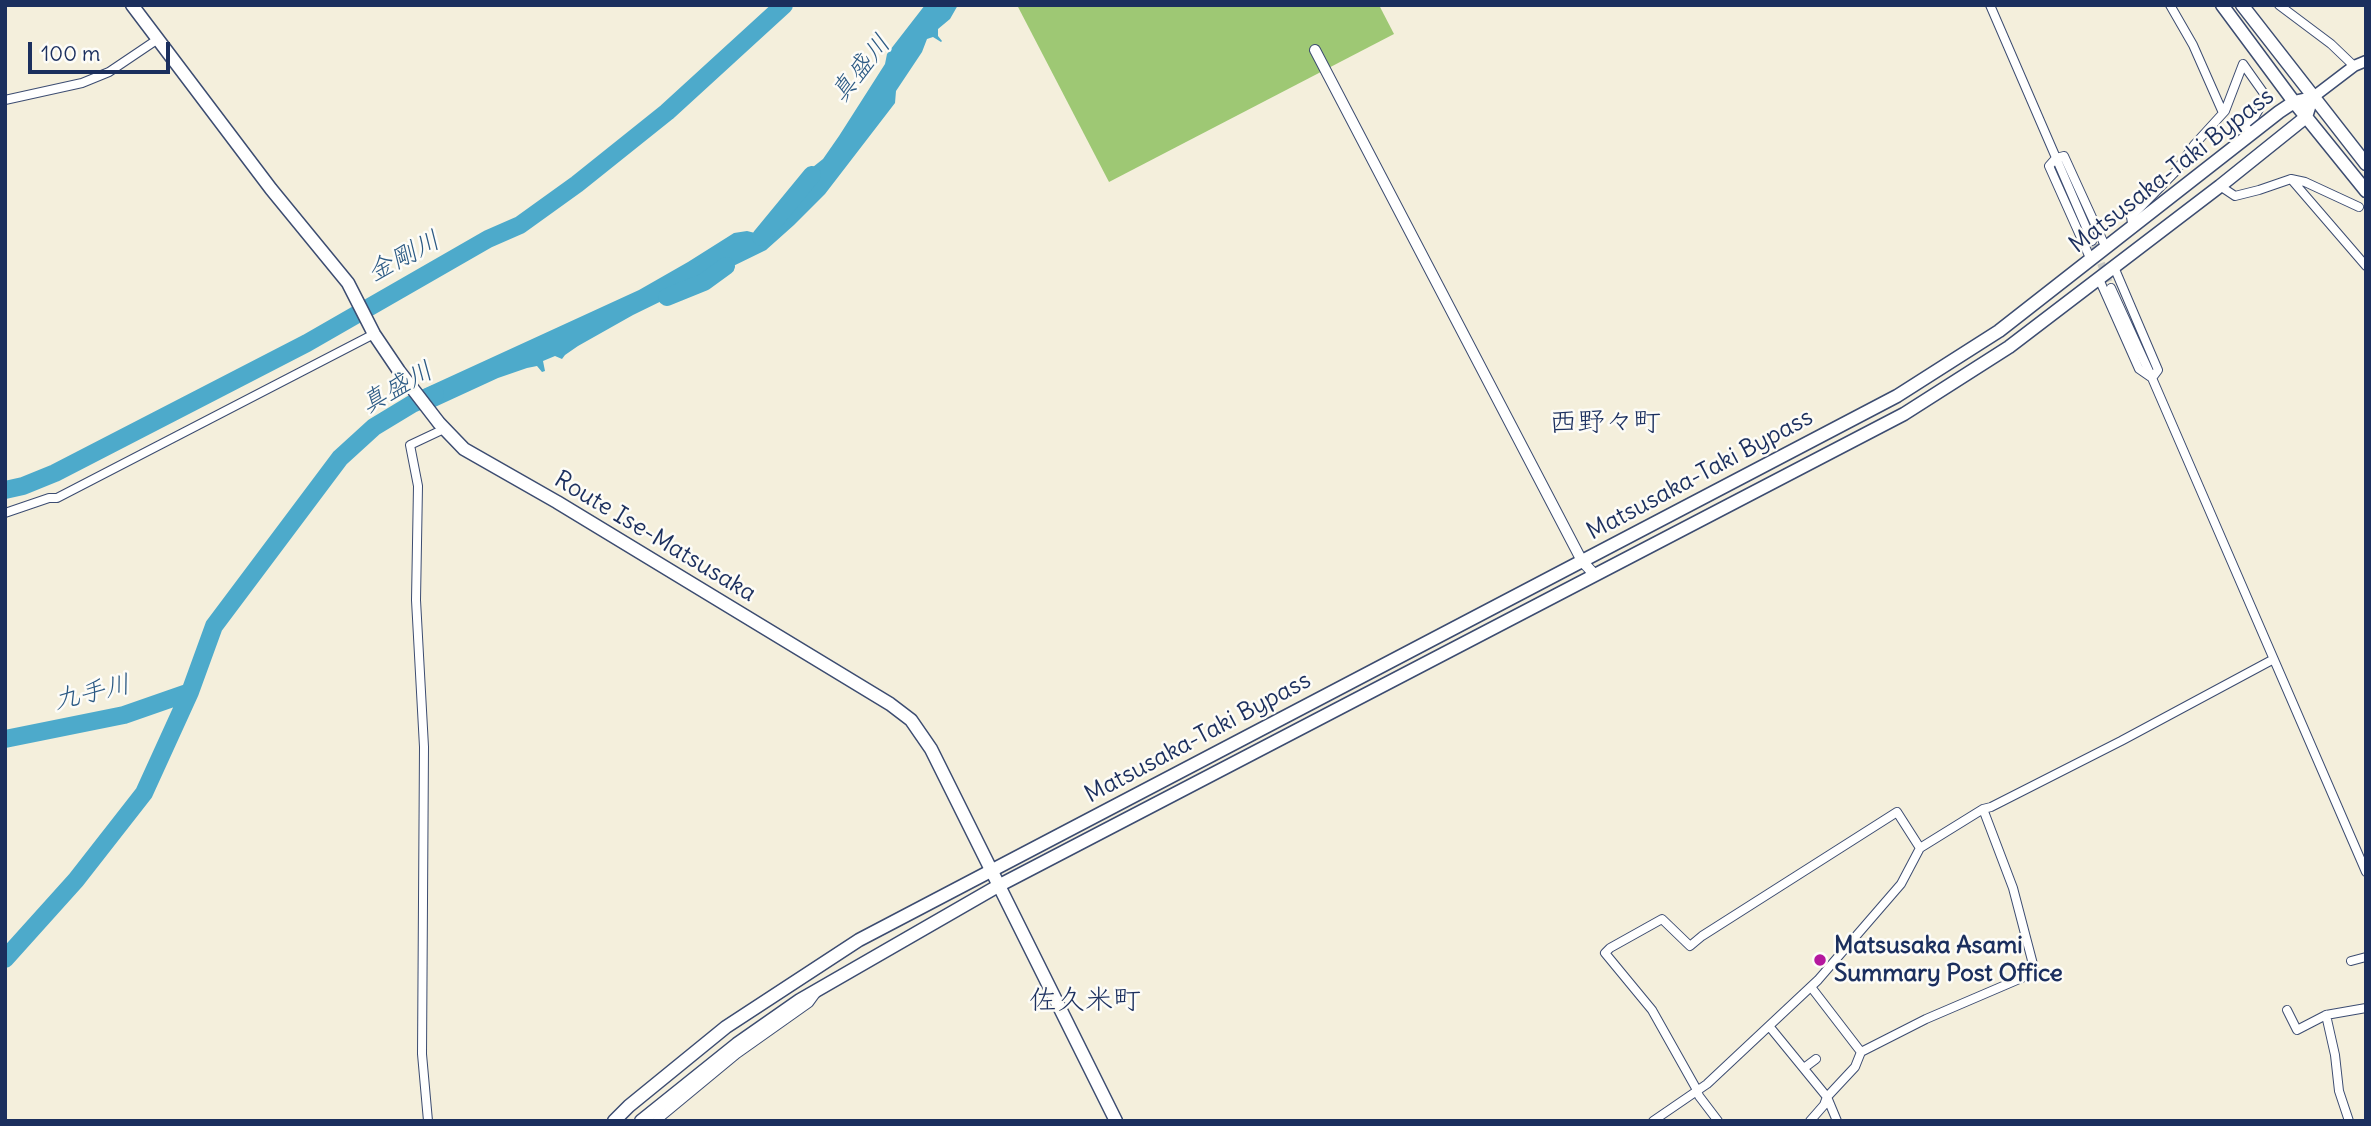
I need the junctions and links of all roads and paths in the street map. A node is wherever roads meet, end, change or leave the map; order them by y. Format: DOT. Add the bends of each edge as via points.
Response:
graph roads {
  1 [pos="132,5"];
  2 [pos="1990,5"];
  3 [pos="2170,5"];
  4 [pos="2221,5"];
  5 [pos="2242,5"];
  6 [pos="2279,5"];
  7 [pos="158,39"];
  8 [pos="1315,50"];
  9 [pos="2366,61"];
  10 [pos="2354,66"];
  11 [pos="2312,98"];
  12 [pos="5,100"];
  13 [pos="2294,102"];
  14 [pos="2223,113"];
  15 [pos="2306,117"];
  16 [pos="2252,134"];
  17 [pos="2056,158"];
  18 [pos="2366,164"];
  19 [pos="2291,179"];
  20 [pos="2220,186"];
  21 [pos="2366,191"];
  22 [pos="2359,207"];
  23 [pos="2133,228"];
  24 [pos="2092,241"];
  25 [pos="2106,248"];
  26 [pos="2091,260"];
  27 [pos="2366,266"];
  28 [pos="2114,267"];
  29 [pos="2099,279"];
  30 [pos="2111,288"];
  31 [pos="374,334"];
  32 [pos="2152,378"];
  33 [pos="442,426"];
  34 [pos="5,513"];
  35 [pos="1582,561"];
  36 [pos="1594,574"];
  37 [pos="2273,660"];
  38 [pos="1983,809"];
  39 [pos="1920,848"];
  40 [pos="990,870"];
  41 [pos="2366,872"];
  42 [pos="998,886"];
  43 [pos="2366,957"];
  44 [pos="2351,961"];
  45 [pos="1811,987"];
  46 [pos="819,988"];
  47 [pos="2366,1007"];
  48 [pos="2287,1010"];
  49 [pos="2326,1016"];
  50 [pos="1769,1026"];
  51 [pos="1861,1052"];
  52 [pos="1816,1059"];
  53 [pos="1804,1068"];
  54 [pos="1697,1090"];
  55 [pos="1827,1097"];
  56 [pos="428,1121"];
  57 [pos="614,1121"];
  58 [pos="641,1121"];
  59 [pos="656,1121"];
  60 [pos="1116,1121"];
  61 [pos="1653,1121"];
  62 [pos="1718,1121"];
  63 [pos="1810,1121"];
  64 [pos="1837,1121"];
  65 [pos="2349,1121"];
  1 -- 7 [label="main road, Route Ise-Matsusaka"];
  2 -- 17 [label="street"];
  3 -- 14 [label="street"];
  4 -- 13 [label="main road"];
  5 -- 11 [label="main road"];
  6 -- 10 [label="street"];
  7 -- 12 [label="street" via="110,72"];
  7 -- 31 [label="main road, Route Ise-Matsusaka" via="348,283"];
  8 -- 35 [label="street" via="1497,406"];
  9 -- 10 [label="main road"];
  10 -- 11 [label="main road"];
  11 -- 13 [label="main road, Matsusaka-Taki Bypass"];
  11 -- 15 [label="main road, Matsusaka-Taki Bypass"];
  11 -- 18 [label="main road"];
  13 -- 15 [label="main road"];
  13 -- 16 [label="main road, Matsusaka-Taki Bypass"];
  14 -- 16 [label="street" via="2242,64 2265,95 2255,116 2244,125"];
  14 -- 23 [label="street" via="2131,217"];
  15 -- 20 [label="main road, Matsusaka-Taki Bypass"];
  15 -- 21 [label="main road"];
  16 -- 23 [label="main road, Matsusaka-Taki Bypass"];
  17 -- 24 [label="street"];
  17 -- 25 [label="street" via="2064,156"];
  17 -- 26 [label="street" via="2049,166"];
  19 -- 20 [label="street" via="2235,196"];
  19 -- 22 [label="street"];
  19 -- 27 [label="street"];
  20 -- 28 [label="main road, Matsusaka-Taki Bypass"];
  23 -- 25 [label="main road, Matsusaka-Taki Bypass"];
  25 -- 26 [label="main road, Matsusaka-Taki Bypass"];
  26 -- 35 [label="main road, Matsusaka-Taki Bypass" via="1999,331 1897,396"];
  28 -- 29 [label="main road, Matsusaka-Taki Bypass"];
  28 -- 32 [label="street" via="2158,370"];
  29 -- 32 [label="street" via="2139,369"];
  29 -- 36 [label="main road, Matsusaka-Taki Bypass" via="2008,347 1904,414"];
  30 -- 32 [label="street"];
  31 -- 33 [label="main road, Route Ise-Matsusaka"];
  31 -- 34 [label="street" via="57,498"];
  32 -- 37 [label="street"];
  33 -- 40 [label="main road, Route Ise-Matsusaka" via="464,449 904,714 926,740"];
  33 -- 56 [label="street" via="410,444 418,486 416,600 424,747 422,1054"];
  35 -- 36 [label="street"];
  35 -- 40 [label="main road, Matsusaka-Taki Bypass"];
  36 -- 42 [label="main road, Matsusaka-Taki Bypass"];
  37 -- 38 [label="street"];
  37 -- 41 [label="street"];
  38 -- 39 [label="street"];
  38 -- 51 [label="street" via="2013,888 2034,968 2031,974"];
  39 -- 45 [label="street" via="1901,884"];
  39 -- 54 [label="street" via="1897,812 1690,946 1662,919 1605,953 1652,1010"];
  40 -- 42 [label="main road, Route Ise-Matsusaka"];
  40 -- 57 [label="main road, Matsusaka-Taki Bypass" via="859,940 790,984 726,1027"];
  42 -- 46 [label="main road, Matsusaka-Taki Bypass"];
  42 -- 60 [label="main road, Route Ise-Matsusaka"];
  43 -- 44 [label="street"];
  45 -- 50 [label="street"];
  45 -- 51 [label="street"];
  46 -- 58 [label="main road, Matsusaka-Taki Bypass" via="737,1044"];
  46 -- 59 [label="street" via="809,1003 737,1054"];
  47 -- 49 [label="street"];
  48 -- 49 [label="street" via="2297,1030"];
  49 -- 65 [label="street"];
  50 -- 53 [label="street"];
  50 -- 54 [label="street"];
  51 -- 55 [label="street" via="1856,1067"];
  52 -- 53 [label="street"];
  53 -- 55 [label="street"];
  54 -- 61 [label="street"];
  54 -- 62 [label="street"];
  55 -- 63 [label="street"];
  55 -- 64 [label="street"];
}
